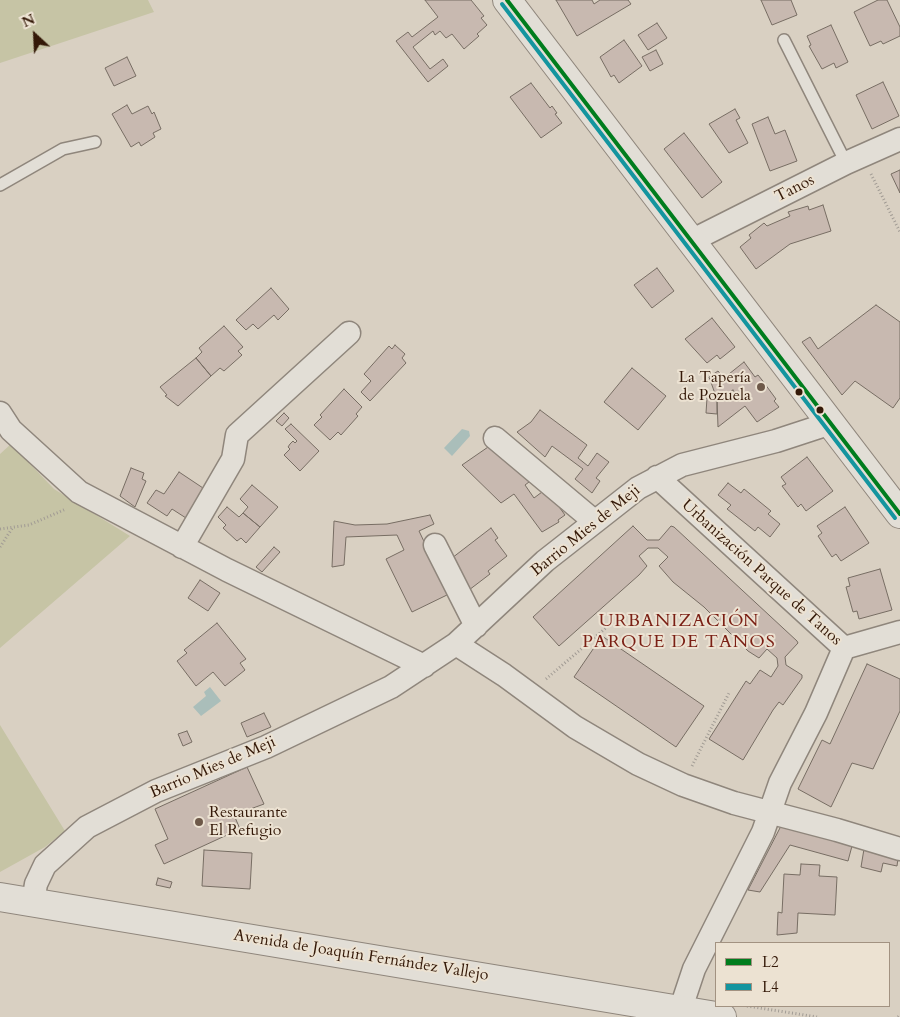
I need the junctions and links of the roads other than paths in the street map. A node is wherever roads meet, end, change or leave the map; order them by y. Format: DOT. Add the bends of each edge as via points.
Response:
graph roads {
  1 [pos="507,0"];
  2 [pos="784,40"];
  3 [pos="900,139"];
  4 [pos="95,142"];
  5 [pos="854,160"];
  6 [pos="0,185"];
  7 [pos="691,241"];
  8 [pos="350,333"];
  9 [pos="0,413"];
  10 [pos="831,423"];
  11 [pos="495,438"];
  12 [pos="657,477"];
  13 [pos="900,514"];
  14 [pos="594,521"];
  15 [pos="435,545"];
  16 [pos="182,548"];
  17 [pos="476,626"];
  18 [pos="900,632"];
  19 [pos="456,644"];
  20 [pos="844,648"];
  21 [pos="424,666"];
  22 [pos="769,812"];
  23 [pos="900,849"];
  24 [pos="0,897"];
  25 [pos="33,902"];
  26 [pos="679,1013"];
  27 [pos="722,1017"];
  1 -- 7 [label="street"];
  2 -- 5 [label="lane"];
  3 -- 5 [label="street, Tanos"];
  4 -- 6 [label="lane" via="62,150"];
  5 -- 7 [label="street, Tanos"];
  7 -- 10 [label="street"];
  8 -- 16 [label="street" via="237,435 233,459"];
  9 -- 16 [label="street" via="11,430 79,492"];
  10 -- 12 [label="street, Barrio Mies de Meji" via="776,441 704,458"];
  10 -- 13 [label="street"];
  11 -- 14 [label="street"];
  12 -- 14 [label="street, Barrio Mies de Meji"];
  12 -- 20 [label="street, Urbanización Parque de Tanos"];
  14 -- 17 [label="street, Barrio Mies de Meji" via="545,561"];
  15 -- 17 [label="street"];
  16 -- 21 [label="street"];
  17 -- 19 [label="street, Barrio Mies de Meji"];
  18 -- 20 [label="street"];
  19 -- 21 [label="street, Barrio Mies de Meji"];
  19 -- 22 [label="street" via="606,746 638,764 734,803"];
  20 -- 22 [label="street, Urbanización Parque de Tanos"];
  21 -- 25 [label="street, Barrio Mies de Meji" via="329,718 156,791 88,827 45,865 36,884"];
  22 -- 23 [label="street"];
  22 -- 26 [label="street, Urbanización Parque de Tanos" via="763,832 694,969"];
  24 -- 25 [label="street, Avenida de Joaquín Fernández Vallejo"];
  25 -- 26 [label="street, Avenida de Joaquín Fernández Vallejo"];
  26 -- 27 [label="street, Avenida de Joaquín Fernández Vallejo"];
}
